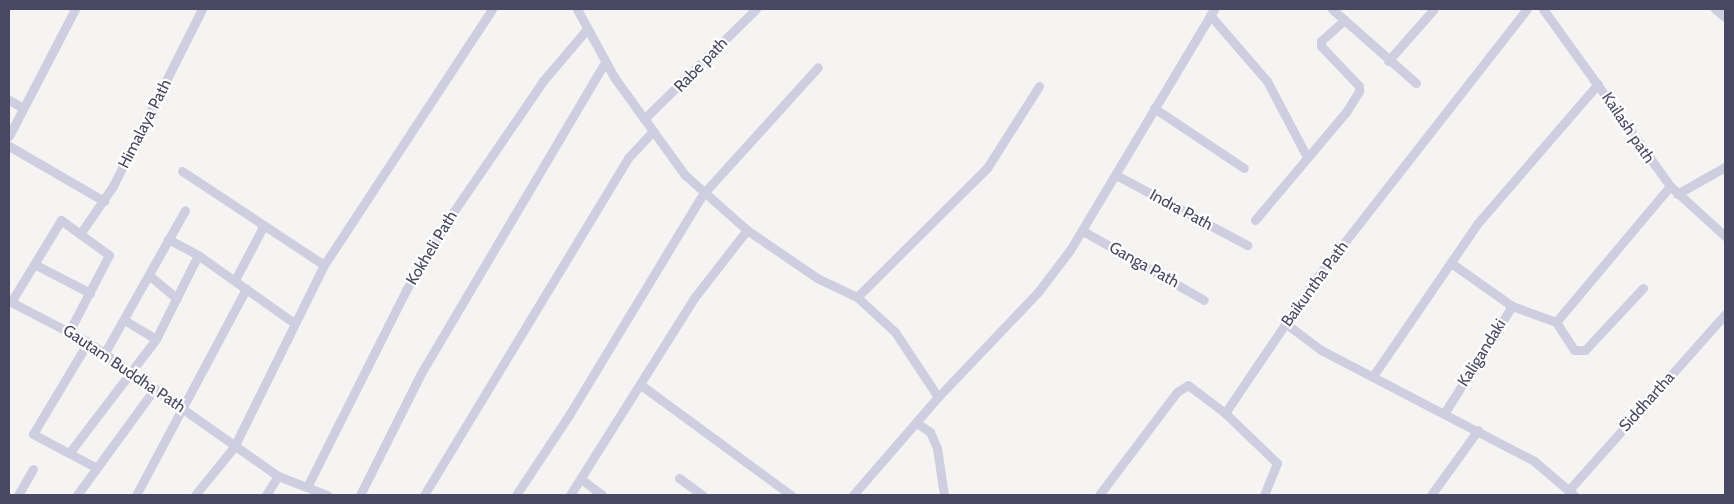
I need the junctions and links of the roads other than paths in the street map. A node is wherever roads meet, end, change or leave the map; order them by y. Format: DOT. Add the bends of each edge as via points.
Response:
graph roads {
  1 [pos="75,9"];
  2 [pos="202,9"];
  3 [pos="492,9"];
  4 [pos="577,9"];
  5 [pos="756,9"];
  6 [pos="1332,9"];
  7 [pos="1434,9"];
  8 [pos="1527,9"];
  9 [pos="1543,9"];
  10 [pos="1716,9"];
  11 [pos="1212,12"];
  12 [pos="1725,17"];
  13 [pos="1344,20"];
  14 [pos="587,29"];
  15 [pos="1388,61"];
  16 [pos="605,62"];
  17 [pos="818,67"];
  18 [pos="1416,83"];
  19 [pos="1598,84"];
  20 [pos="1039,86"];
  21 [pos="9,100"];
  22 [pos="23,108"];
  23 [pos="1154,108"];
  24 [pos="644,119"];
  25 [pos="653,131"];
  26 [pos="9,136"];
  27 [pos="9,146"];
  28 [pos="1306,155"];
  29 [pos="1725,167"];
  30 [pos="1244,168"];
  31 [pos="182,171"];
  32 [pos="1116,175"];
  33 [pos="1670,186"];
  34 [pos="703,194"];
  35 [pos="1677,194"];
  36 [pos="104,201"];
  37 [pos="185,210"];
  38 [pos="1255,220"];
  39 [pos="264,225"];
  40 [pos="747,230"];
  41 [pos="1082,231"];
  42 [pos="80,234"];
  43 [pos="1725,236"];
  44 [pos="168,239"];
  45 [pos="1247,245"];
  46 [pos="198,255"];
  47 [pos="1451,263"];
  48 [pos="36,265"];
  49 [pos="324,265"];
  50 [pos="150,276"];
  51 [pos="235,280"];
  52 [pos="1643,288"];
  53 [pos="246,289"];
  54 [pos="90,293"];
  55 [pos="857,297"];
  56 [pos="177,299"];
  57 [pos="1204,300"];
  58 [pos="10,301"];
  59 [pos="1512,306"];
  60 [pos="1725,314"];
  61 [pos="126,321"];
  62 [pos="1556,322"];
  63 [pos="294,323"];
  64 [pos="1285,323"];
  65 [pos="69,332"];
  66 [pos="156,339"];
  67 [pos="88,342"];
  68 [pos="104,354"];
  69 [pos="130,372"];
  70 [pos="1373,376"];
  71 [pos="641,385"];
  72 [pos="155,388"];
  73 [pos="938,397"];
  74 [pos="185,409"];
  75 [pos="1445,412"];
  76 [pos="1225,413"];
  77 [pos="917,423"];
  78 [pos="1478,430"];
  79 [pos="234,447"];
  80 [pos="70,452"];
  81 [pos="96,467"];
  82 [pos="33,469"];
  83 [pos="278,476"];
  84 [pos="679,478"];
  85 [pos="581,479"];
  86 [pos="307,487"];
  87 [pos="1571,493"];
  88 [pos="18,495"];
  89 [pos="77,495"];
  90 [pos="136,495"];
  91 [pos="195,495"];
  92 [pos="266,495"];
  93 [pos="327,495"];
  94 [pos="360,495"];
  95 [pos="424,495"];
  96 [pos="516,495"];
  97 [pos="570,495"];
  98 [pos="602,495"];
  99 [pos="702,495"];
  100 [pos="791,495"];
  101 [pos="853,495"];
  102 [pos="944,495"];
  103 [pos="1099,495"];
  104 [pos="1264,495"];
  105 [pos="1431,495"];
  1 -- 22 [label="street"];
  2 -- 36 [label="street, Himalaya Path"];
  3 -- 49 [label="street"];
  4 -- 14 [label="street"];
  5 -- 24 [label="street, Rabe path"];
  6 -- 13 [label="street"];
  7 -- 15 [label="street"];
  8 -- 64 [label="street, Baikuntha Path"];
  9 -- 19 [label="street, Kailash path"];
  10 -- 12 [label="street"];
  11 -- 23 [label="street"];
  11 -- 28 [label="street" via="1267,81"];
  13 -- 15 [label="street"];
  13 -- 28 [label="street" via="1321,41 1320,46 1359,86 1359,92 1346,112"];
  14 -- 16 [label="street"];
  14 -- 86 [label="street, Kokheli Path" via="543,80 454,211 402,299"];
  15 -- 18 [label="street"];
  16 -- 24 [label="street"];
  16 -- 94 [label="street" via="420,374"];
  17 -- 34 [label="street"];
  19 -- 33 [label="street, Kailash path"];
  19 -- 47 [label="street" via="1477,224"];
  20 -- 55 [label="street" via="987,168"];
  21 -- 22 [label="street"];
  22 -- 26 [label="street"];
  23 -- 30 [label="street"];
  23 -- 32 [label="street"];
  24 -- 25 [label="street"];
  25 -- 34 [label="street"];
  25 -- 95 [label="street" via="623,167"];
  27 -- 36 [label="street"];
  28 -- 38 [label="street"];
  29 -- 35 [label="street"];
  31 -- 39 [label="street"];
  32 -- 41 [label="street"];
  32 -- 45 [label="street, Indra Path"];
  33 -- 35 [label="street, Kailash path"];
  33 -- 62 [label="street"];
  34 -- 40 [label="street"];
  34 -- 96 [label="street" via="569,415"];
  35 -- 43 [label="street, Kailash path"];
  36 -- 42 [label="street, Himalaya Path"];
  37 -- 44 [label="street"];
  39 -- 49 [label="street"];
  39 -- 51 [label="street"];
  40 -- 55 [label="street" via="817,278"];
  40 -- 71 [label="street" via="694,298"];
  41 -- 57 [label="street, Ganga Path"];
  41 -- 73 [label="street" via="1038,292"];
  42 -- 48 [label="street" via="61,220"];
  42 -- 54 [label="street" via="108,255"];
  44 -- 46 [label="street"];
  44 -- 50 [label="street"];
  46 -- 51 [label="street"];
  46 -- 56 [label="street"];
  47 -- 59 [label="street, Kaligandaki"];
  47 -- 70 [label="street"];
  48 -- 54 [label="street"];
  48 -- 58 [label="street"];
  49 -- 63 [label="street"];
  50 -- 56 [label="street"];
  50 -- 61 [label="street"];
  51 -- 53 [label="street"];
  52 -- 62 [label="street" via="1585,350 1574,350"];
  53 -- 63 [label="street"];
  53 -- 74 [label="street"];
  54 -- 65 [label="street"];
  55 -- 73 [label="street" via="895,332"];
  56 -- 66 [label="street"];
  58 -- 65 [label="street, Gautam Buddha Path"];
  59 -- 62 [label="street"];
  59 -- 75 [label="street, Kaligandaki"];
  60 -- 87 [label="street, Siddhartha"];
  61 -- 66 [label="street"];
  61 -- 68 [label="street"];
  63 -- 79 [label="street"];
  64 -- 70 [label="street" via="1320,350"];
  64 -- 76 [label="street, Baikuntha Path"];
  65 -- 67 [label="street, Gautam Buddha Path"];
  66 -- 69 [label="street"];
  67 -- 68 [label="street, Gautam Buddha Path"];
  67 -- 80 [label="street" via="33,434"];
  68 -- 69 [label="street, Gautam Buddha Path"];
  69 -- 72 [label="street, Gautam Buddha Path"];
  69 -- 80 [label="street"];
  70 -- 75 [label="street"];
  71 -- 85 [label="street"];
  71 -- 100 [label="street"];
  72 -- 74 [label="street, Gautam Buddha Path"];
  72 -- 81 [label="street"];
  73 -- 77 [label="street"];
  74 -- 79 [label="street, Gautam Buddha Path"];
  74 -- 90 [label="street"];
  75 -- 78 [label="street"];
  76 -- 103 [label="street" via="1188,385 1177,392"];
  76 -- 104 [label="street" via="1277,463"];
  77 -- 101 [label="street"];
  77 -- 102 [label="street" via="930,432 937,448"];
  78 -- 87 [label="street" via="1534,461"];
  78 -- 105 [label="street"];
  79 -- 83 [label="street, Gautam Buddha Path"];
  79 -- 91 [label="street"];
  80 -- 81 [label="street"];
  81 -- 89 [label="street"];
  82 -- 88 [label="street"];
  83 -- 86 [label="street, Gautam Buddha Path"];
  83 -- 92 [label="street"];
  84 -- 99 [label="street"];
  85 -- 97 [label="street"];
  85 -- 98 [label="street"];
  86 -- 93 [label="street, Gautam Buddha Path"];
}
